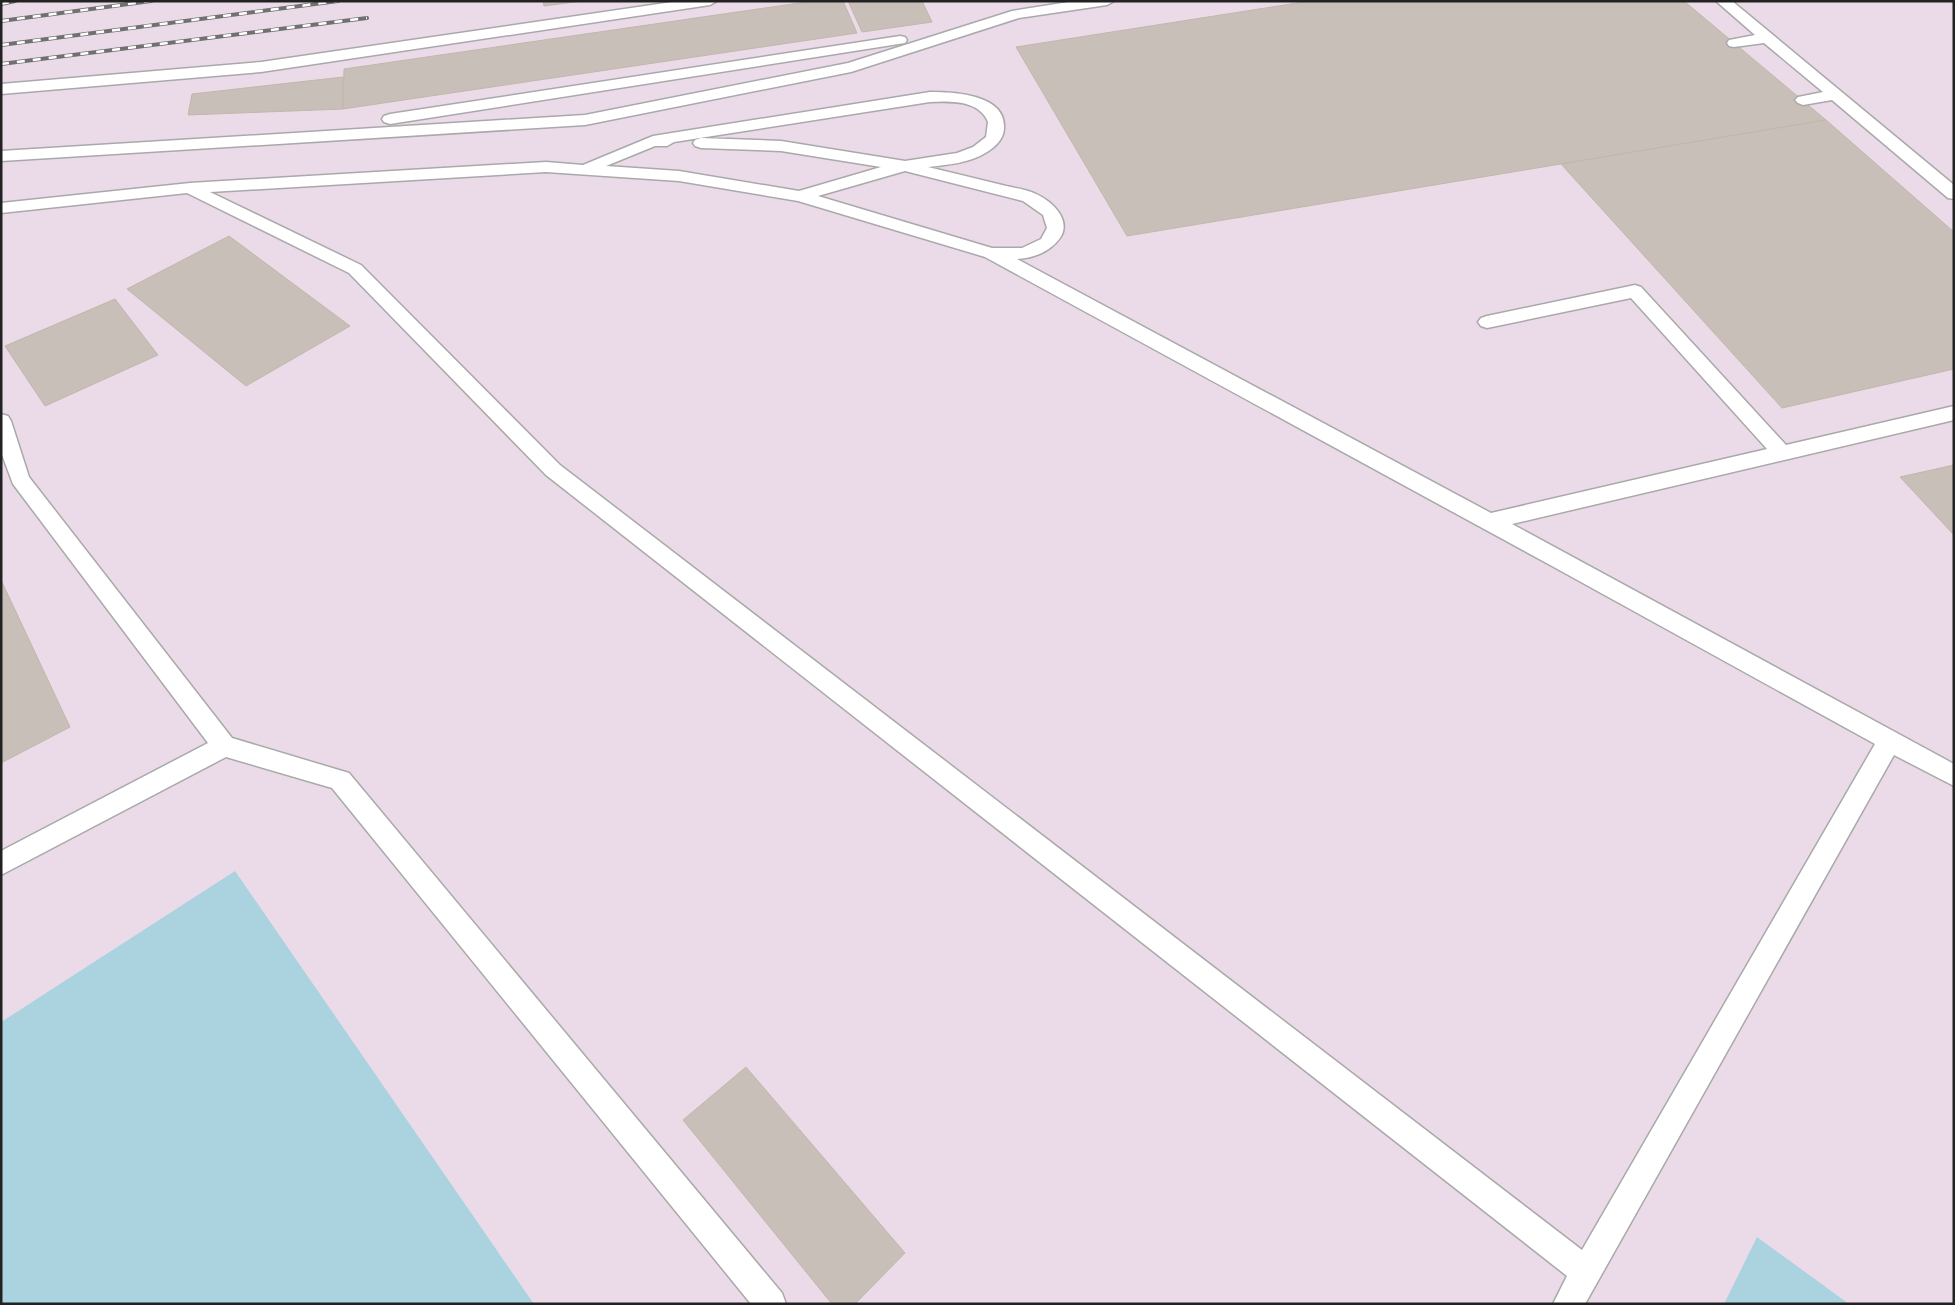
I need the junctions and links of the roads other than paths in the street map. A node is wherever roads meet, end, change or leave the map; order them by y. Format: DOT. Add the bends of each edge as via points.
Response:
graph roads {
  1 [pos="710,1"];
  2 [pos="1107,1"];
  3 [pos="1723,1"];
  4 [pos="1034,6"];
  5 [pos="970,29"];
  6 [pos="1767,38"];
  7 [pos="1734,43"];
  8 [pos="1,89"];
  9 [pos="1835,95"];
  10 [pos="1802,100"];
  11 [pos="314,136"];
  12 [pos="654,141"];
  13 [pos="1,156"];
  14 [pos="903,166"];
  15 [pos="584,170"];
  16 [pos="190,188"];
  17 [pos="1954,194"];
  18 [pos="800,196"];
  19 [pos="1,208"];
  20 [pos="991,253"];
  21 [pos="1487,322"];
  22 [pos="1954,413"];
  23 [pos="1,420"];
  24 [pos="1782,453"];
  25 [pos="1488,522"];
  26 [pos="1889,740"];
  27 [pos="224,746"];
  28 [pos="1954,776"];
  29 [pos="1,864"];
  30 [pos="1586,1272"];
  31 [pos="771,1304"];
  32 [pos="1568,1304"];
  1 -- 8 [label="lane" via="261,67"];
  2 -- 4 [label="lane"];
  3 -- 6 [label="lane"];
  4 -- 5 [label="lane"];
  5 -- 11 [label="lane" via="352,124"];
  5 -- 11 [label="lane" via="851,67 585,120"];
  6 -- 7 [label="lane"];
  6 -- 9 [label="lane"];
  9 -- 10 [label="lane"];
  9 -- 17 [label="lane"];
  11 -- 13 [label="lane"];
  12 -- 14 [label="lane" via="781,146"];
  12 -- 14 [label="lane" via="930,97 962,98 977,103 995,118 997,128 984,147 954,158"];
  12 -- 15 [label="lane"];
  14 -- 18 [label="lane"];
  14 -- 20 [label="lane" via="1029,197 1051,212 1056,222 1055,231 1039,247 1024,253"];
  15 -- 16 [label="lane" via="546,167"];
  15 -- 18 [label="lane" via="679,176"];
  16 -- 19 [label="lane"];
  16 -- 30 [label="lane" via="355,269 552,470"];
  18 -- 20 [label="lane"];
  20 -- 25 [label="lane"];
  21 -- 24 [label="lane" via="1635,291"];
  22 -- 24 [label="lane"];
  23 -- 27 [label="lane" via="20,479"];
  24 -- 25 [label="lane"];
  25 -- 26 [label="lane"];
  26 -- 28 [label="lane"];
  26 -- 30 [label="lane"];
  27 -- 29 [label="lane"];
  27 -- 31 [label="lane" via="340,780"];
  30 -- 32 [label="lane"];
}
